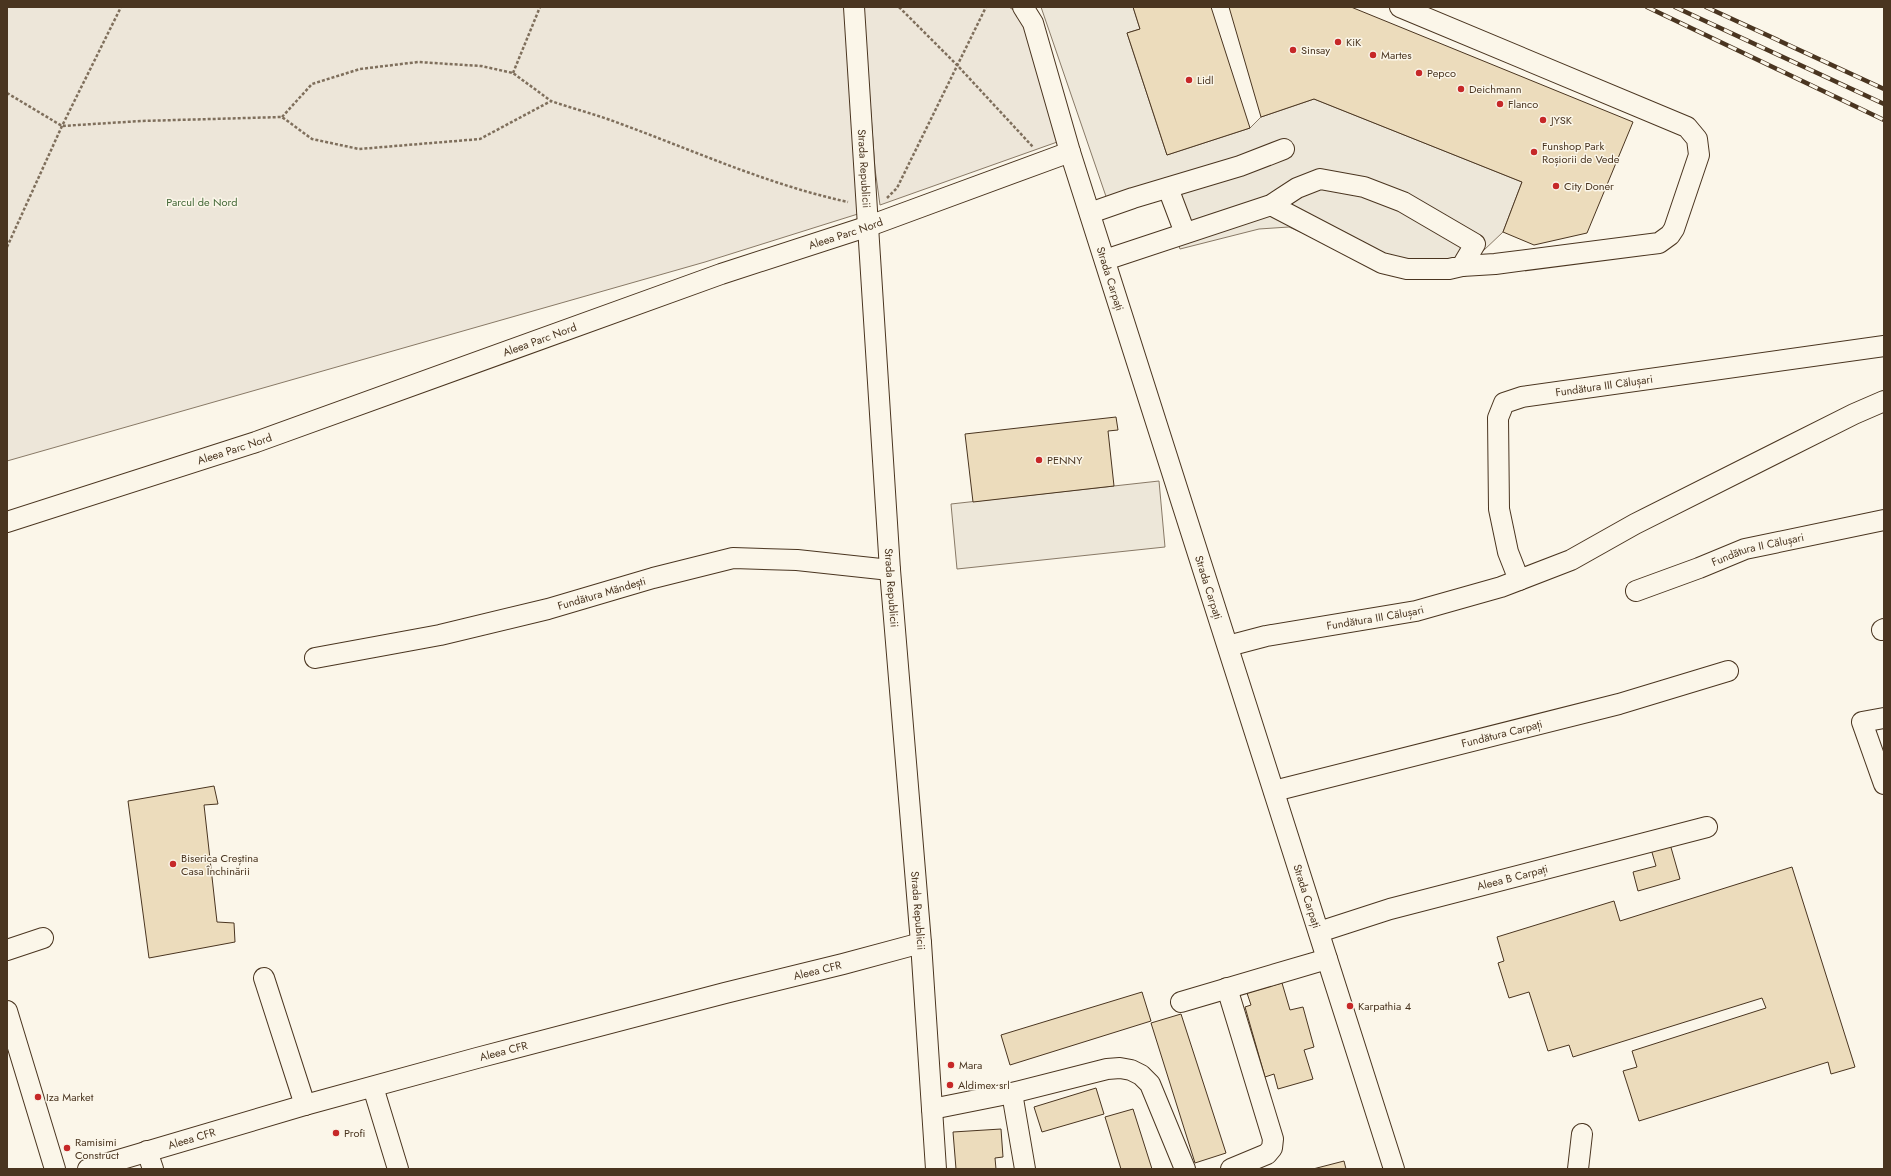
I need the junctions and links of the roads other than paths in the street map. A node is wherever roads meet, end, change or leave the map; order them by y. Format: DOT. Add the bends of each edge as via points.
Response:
graph roads {
  1 [pos="854,7"];
  2 [pos="1023,7"];
  3 [pos="1400,7"];
  4 [pos="1284,149"];
  5 [pos="1070,152"];
  6 [pos="1168,188"];
  7 [pos="1271,206"];
  8 [pos="1090,213"];
  9 [pos="869,217"];
  10 [pos="1185,233"];
  11 [pos="1105,260"];
  12 [pos="1462,266"];
  13 [pos="1884,346"];
  14 [pos="1884,401"];
  15 [pos="1884,520"];
  16 [pos="7,522"];
  17 [pos="890,570"];
  18 [pos="1519,580"];
  19 [pos="1636,591"];
  20 [pos="1228,646"];
  21 [pos="315,658"];
  22 [pos="1728,671"];
  23 [pos="1884,718"];
  24 [pos="1884,784"];
  25 [pos="1274,791"];
  26 [pos="1707,827"];
  27 [pos="1319,932"];
  28 [pos="43,938"];
  29 [pos="921,943"];
  30 [pos="7,950"];
  31 [pos="1327,959"];
  32 [pos="264,978"];
  33 [pos="1227,988"];
  34 [pos="1181,1002"];
  35 [pos="7,1011"];
  36 [pos="373,1087"];
  37 [pos="1012,1093"];
  38 [pos="305,1105"];
  39 [pos="932,1109"];
  40 [pos="1582,1134"];
  41 [pos="150,1160"];
  42 [pos="55,1169"];
  43 [pos="88,1169"];
  44 [pos="398,1169"];
  45 [pos="936,1169"];
  46 [pos="1024,1169"];
  47 [pos="1185,1169"];
  48 [pos="1231,1169"];
  49 [pos="1394,1169"];
  50 [pos="1578,1169"];
  1 -- 9 [label="street, Strada Republicii"];
  2 -- 5 [label="street, Strada Carpați" via="1033,23"];
  3 -- 12 [label="street" via="1687,127 1697,139 1699,155 1674,229 1659,243"];
  4 -- 6 [label="street" via="1240,166"];
  5 -- 8 [label="street, Strada Carpați"];
  5 -- 9 [label="street, Aleea Parc Nord"];
  6 -- 8 [label="street"];
  6 -- 10 [label="street"];
  7 -- 10 [label="street"];
  7 -- 12 [label="street" via="1382,263 1407,269 1449,269"];
  7 -- 12 [label="street" via="1297,188 1320,179 1364,187 1403,202 1475,244"];
  8 -- 11 [label="street, Strada Carpați"];
  9 -- 16 [label="street, Aleea Parc Nord" via="721,274 256,442"];
  9 -- 17 [label="street, Strada Republicii"];
  10 -- 11 [label="street"];
  11 -- 20 [label="street, Strada Carpați"];
  13 -- 18 [label="street, Fundătura III Călușari" via="1522,397 1504,404 1498,418 1499,509 1508,552"];
  14 -- 18 [label="street, Fundătura III Călușari" via="1635,524 1571,560"];
  15 -- 19 [label="street, Fundătura II Călușari" via="1745,549"];
  17 -- 21 [label="street, Fundătura Măndești" via="797,560 733,558 440,635"];
  17 -- 29 [label="street, Strada Republicii"];
  18 -- 20 [label="street, Fundătura III Călușari" via="1416,611 1266,636"];
  20 -- 25 [label="street, Strada Carpați"];
  22 -- 25 [label="street, Fundătura Carpați" via="1619,704"];
  23 -- 24 [label="street" via="1862,722"];
  25 -- 27 [label="street, Strada Carpați"];
  26 -- 27 [label="street, Aleea B Carpați" via="1390,909"];
  27 -- 31 [label="street, Strada Carpați"];
  28 -- 30 [label="street"];
  29 -- 36 [label="street, Aleea CFR"];
  29 -- 39 [label="street, Strada Republicii"];
  31 -- 33 [label="street"];
  31 -- 49 [label="street, Strada Carpați"];
  32 -- 38 [label="street"];
  33 -- 34 [label="street"];
  33 -- 48 [label="street" via="1273,1139 1272,1148 1267,1154"];
  35 -- 42 [label="street"];
  36 -- 38 [label="street, Aleea CFR"];
  36 -- 44 [label="street"];
  37 -- 39 [label="street"];
  37 -- 46 [label="street"];
  37 -- 47 [label="street" via="1107,1069 1131,1070 1150,1084"];
  38 -- 41 [label="street, Aleea CFR"];
  39 -- 45 [label="street, Strada Republicii"];
  40 -- 50 [label="street"];
  41 -- 43 [label="street, Aleea CFR"];
}
